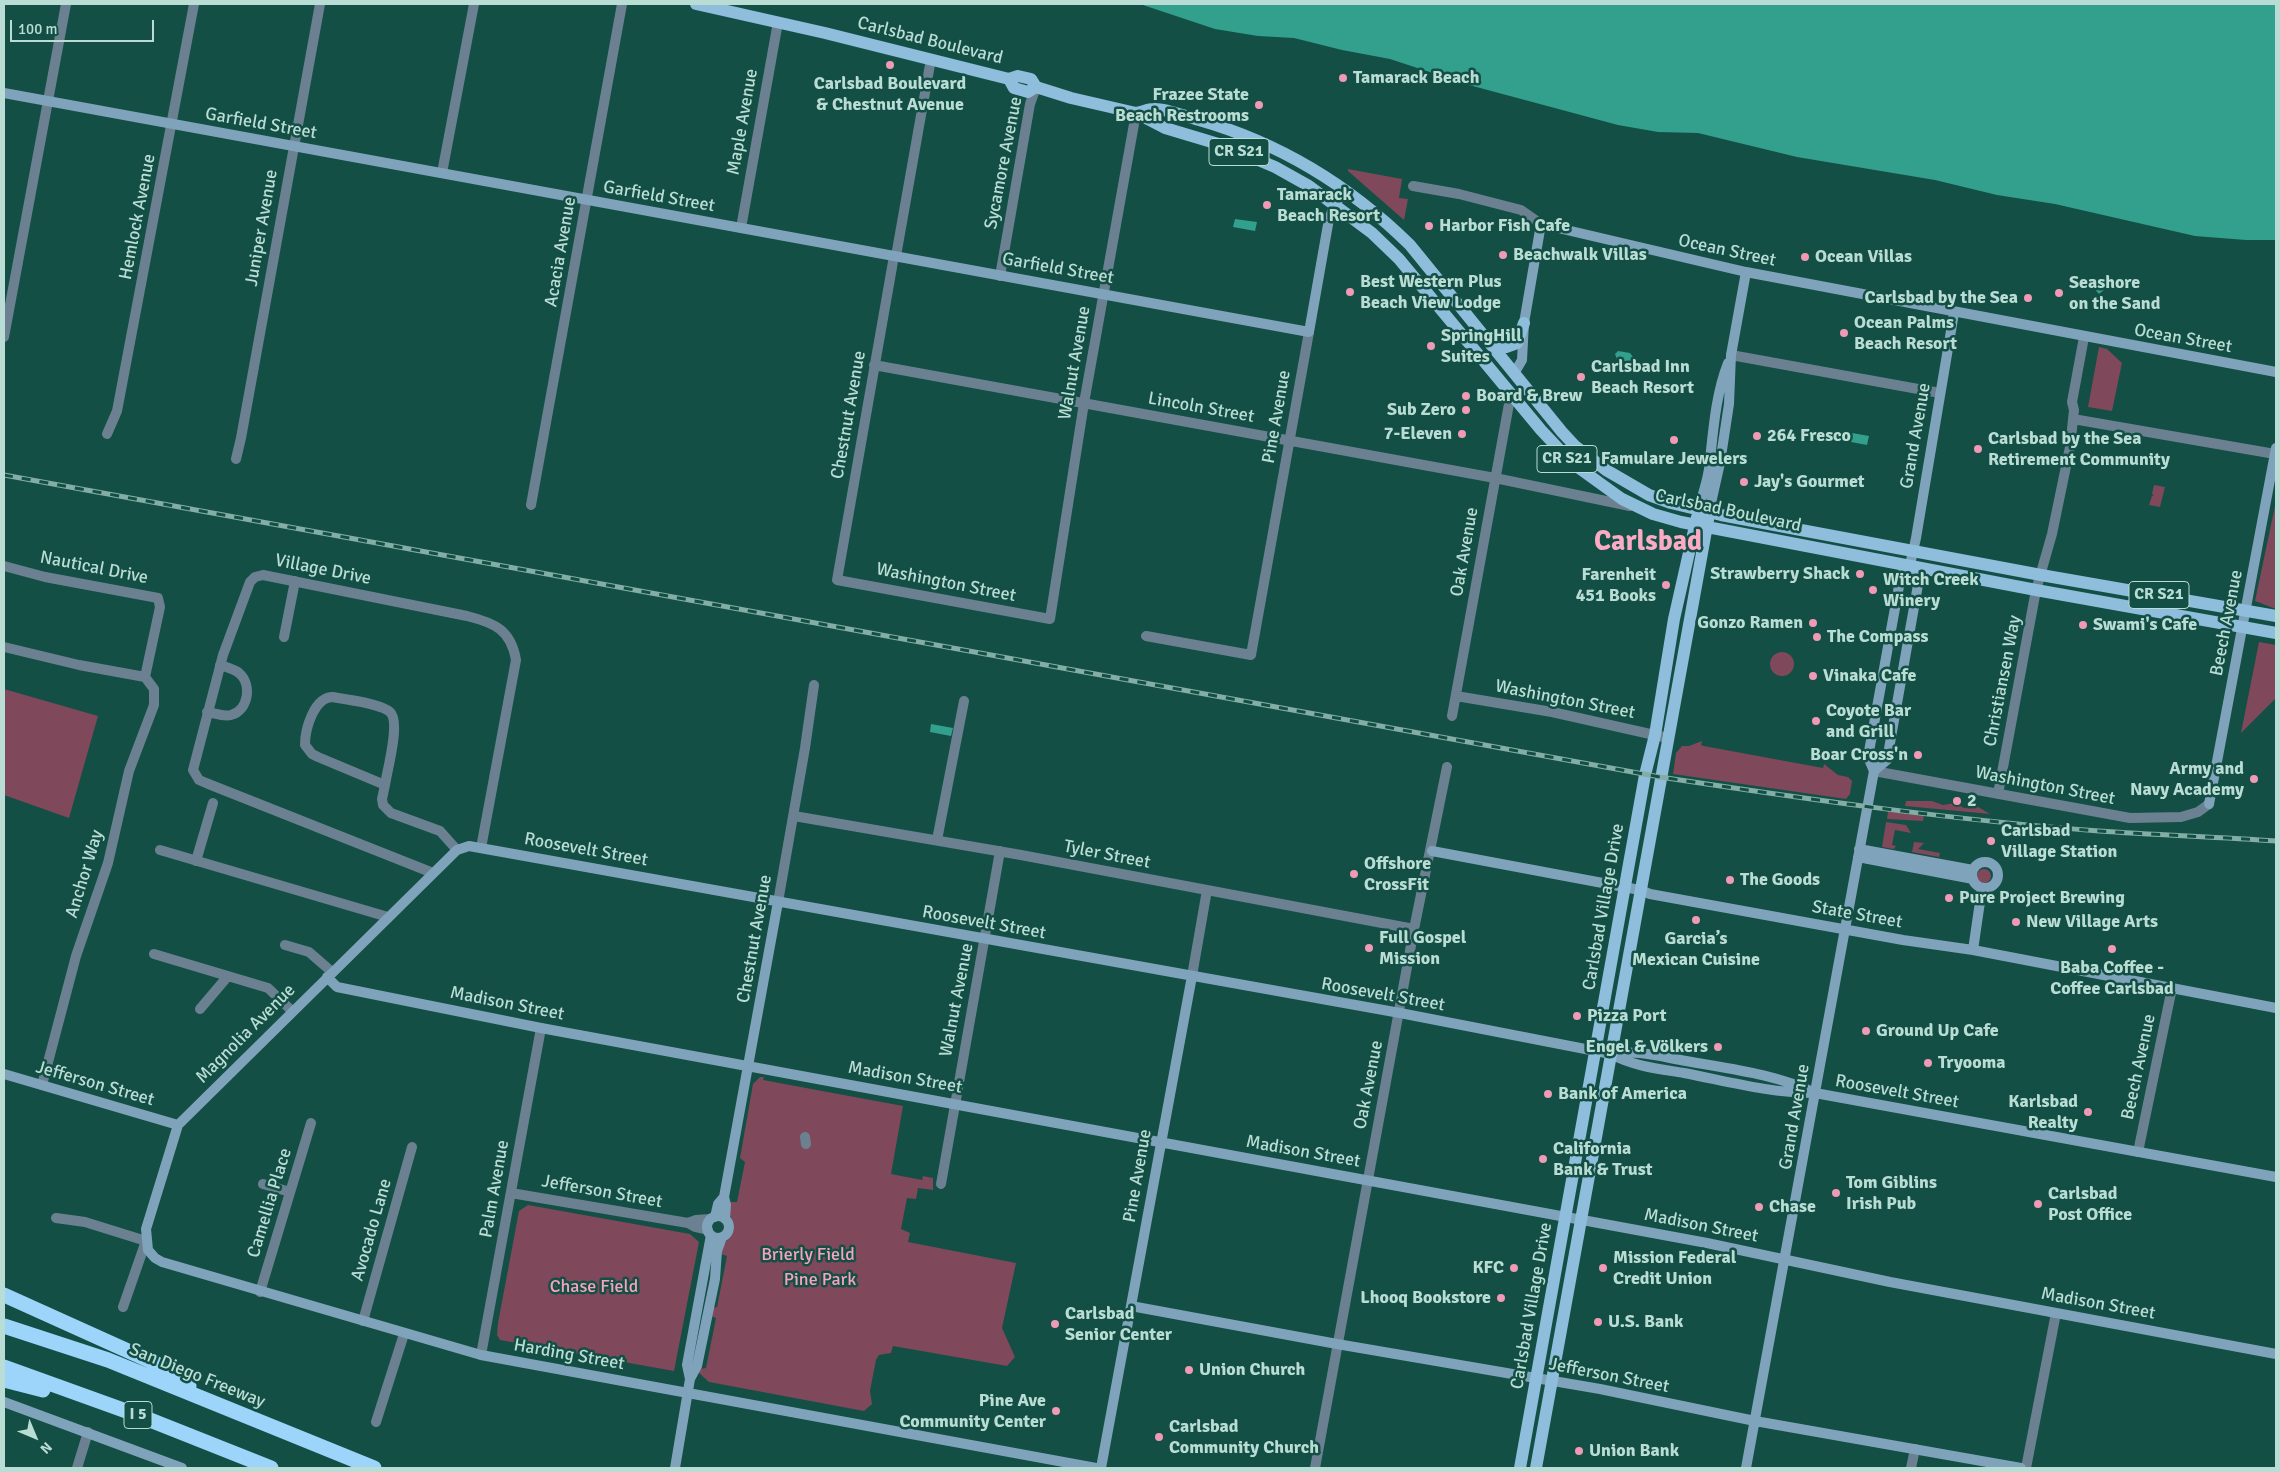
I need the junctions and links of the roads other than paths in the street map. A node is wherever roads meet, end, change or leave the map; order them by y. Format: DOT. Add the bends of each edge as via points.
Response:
graph roads {
  1 [pos="66,4"];
  2 [pos="194,4"];
  3 [pos="320,4"];
  4 [pos="474,4"];
  5 [pos="622,4"];
  6 [pos="696,4"];
  7 [pos="778,22"];
  8 [pos="931,59"];
  9 [pos="1036,87"];
  10 [pos="4,93"];
  11 [pos="48,101"];
  12 [pos="1136,113"];
  13 [pos="172,124"];
  14 [pos="294,146"];
  15 [pos="442,174"];
  16 [pos="1413,186"];
  17 [pos="1346,190"];
  18 [pos="587,200"];
  19 [pos="1335,204"];
  20 [pos="1542,224"];
  21 [pos="741,228"];
  22 [pos="895,256"];
  23 [pos="1746,272"];
  24 [pos="1000,276"];
  25 [pos="1103,294"];
  26 [pos="1954,313"];
  27 [pos="1524,323"];
  28 [pos="1309,332"];
  29 [pos="4,337"];
  30 [pos="2084,337"];
  31 [pos="1492,344"];
  32 [pos="1472,347"];
  33 [pos="1731,355"];
  34 [pos="874,366"];
  35 [pos="1515,372"];
  36 [pos="2276,372"];
  37 [pos="1511,393"];
  38 [pos="1940,393"];
  39 [pos="1084,403"];
  40 [pos="2073,419"];
  41 [pos="1554,423"];
  42 [pos="107,434"];
  43 [pos="1289,440"];
  44 [pos="2276,454"];
  45 [pos="236,459"];
  46 [pos="1495,478"];
  47 [pos="531,505"];
  48 [pos="1638,508"];
  49 [pos="1704,511"];
  50 [pos="1701,526"];
  51 [pos="1913,550"];
  52 [pos="1910,565"];
  53 [pos="4,566"];
  54 [pos="2041,575"];
  55 [pos="837,580"];
  56 [pos="295,581"];
  57 [pos="2036,590"];
  58 [pos="2246,611"];
  59 [pos="2276,616"];
  60 [pos="1050,619"];
  61 [pos="2242,626"];
  62 [pos="2276,633"];
  63 [pos="1146,636"];
  64 [pos="284,637"];
  65 [pos="4,647"];
  66 [pos="220,665"];
  67 [pos="145,676"];
  68 [pos="814,685"];
  69 [pos="1456,696"];
  70 [pos="964,701"];
  71 [pos="207,712"];
  72 [pos="1452,716"];
  73 [pos="1655,735"];
  74 [pos="1668,738"];
  75 [pos="1447,767"];
  76 [pos="1874,771"];
  77 [pos="385,785"];
  78 [pos="1998,794"];
  79 [pos="213,803"];
  80 [pos="2209,804"];
  81 [pos="794,816"];
  82 [pos="937,840"];
  83 [pos="481,848"];
  84 [pos="160,850"];
  85 [pos="457,850"];
  86 [pos="1000,851"];
  87 [pos="1432,851"];
  88 [pos="1859,853"];
  89 [pos="196,861"];
  90 [pos="433,873"];
  91 [pos="1973,874"];
  92 [pos="1626,887"];
  93 [pos="1982,888"];
  94 [pos="1207,890"];
  95 [pos="1640,890"];
  96 [pos="778,902"];
  97 [pos="388,917"];
  98 [pos="1414,929"];
  99 [pos="1844,929"];
  100 [pos="985,940"];
  101 [pos="284,945"];
  102 [pos="1973,950"];
  103 [pos="154,954"];
  104 [pos="329,975"];
  105 [pos="228,976"];
  106 [pos="1192,976"];
  107 [pos="2172,988"];
  108 [pos="2276,1008"];
  109 [pos="200,1009"];
  110 [pos="292,1011"];
  111 [pos="1400,1013"];
  112 [pos="541,1028"];
  113 [pos="1596,1052"];
  114 [pos="1611,1054"];
  115 [pos="748,1066"];
  116 [pos="4,1074"];
  117 [pos="42,1085"];
  118 [pos="1815,1093"];
  119 [pos="955,1104"];
  120 [pos="311,1123"];
  121 [pos="178,1125"];
  122 [pos="1160,1143"];
  123 [pos="412,1148"];
  124 [pos="2138,1152"];
  125 [pos="2276,1177"];
  126 [pos="1368,1180"];
  127 [pos="264,1184"];
  128 [pos="941,1184"];
  129 [pos="290,1192"];
  130 [pos="511,1193"];
  131 [pos="724,1197"];
  132 [pos="1566,1217"];
  133 [pos="56,1218"];
  134 [pos="712,1218"];
  135 [pos="725,1219"];
  136 [pos="1580,1220"];
  137 [pos="688,1223"];
  138 [pos="710,1233"];
  139 [pos="722,1237"];
  140 [pos="146,1241"];
  141 [pos="1785,1258"];
  142 [pos="260,1292"];
  143 [pos="4,1295"];
  144 [pos="1131,1306"];
  145 [pos="123,1307"];
  146 [pos="2056,1313"];
  147 [pos="363,1321"];
  148 [pos="4,1326"];
  149 [pos="404,1334"];
  150 [pos="1337,1344"];
  151 [pos="2276,1354"];
  152 [pos="481,1355"];
  153 [pos="4,1367"];
  154 [pos="1537,1378"];
  155 [pos="690,1379"];
  156 [pos="4,1380"];
  157 [pos="1551,1381"];
  158 [pos="688,1393"];
  159 [pos="4,1402"];
  160 [pos="213,1402"];
  161 [pos="140,1416"];
  162 [pos="1755,1421"];
  163 [pos="376,1422"];
  164 [pos="88,1432"];
  165 [pos="1914,1449"];
  166 [pos="77,1468"];
  167 [pos="182,1468"];
  168 [pos="270,1468"];
  169 [pos="374,1468"];
  170 [pos="675,1468"];
  171 [pos="1096,1468"];
  172 [pos="1101,1468"];
  173 [pos="1315,1468"];
  174 [pos="1520,1468"];
  175 [pos="1536,1468"];
  176 [pos="1746,1468"];
  177 [pos="1911,1468"];
  178 [pos="2021,1468"];
  179 [pos="2026,1468"];
  1 -- 11 [label="street"];
  2 -- 13 [label="street, Hemlock Avenue"];
  3 -- 14 [label="street, Juniper Avenue"];
  4 -- 15 [label="street"];
  5 -- 18 [label="street, Acacia Avenue"];
  6 -- 7 [label="main road, Carlsbad Boulevard / CR S21"];
  7 -- 8 [label="main road, Carlsbad Boulevard / CR S21"];
  7 -- 21 [label="street, Maple Avenue"];
  8 -- 9 [label="main road, Carlsbad Boulevard / CR S21" via="1008,79 1014,88 1028,92"];
  8 -- 22 [label="street, Chestnut Avenue"];
  9 -- 12 [label="main road, Carlsbad Boulevard / CR S21"];
  9 -- 24 [label="street, Sycamore Avenue" via="1030,104"];
  10 -- 11 [label="street, Garfield Street"];
  11 -- 13 [label="street, Garfield Street"];
  11 -- 29 [label="street"];
  12 -- 17 [label="main road, Carlsbad Boulevard / CR S21" via="1156,108 1245,135 1298,160"];
  12 -- 19 [label="main road, Carlsbad Boulevard / CR S21" via="1165,128 1225,146 1276,167"];
  12 -- 25 [label="street, Walnut Avenue"];
  13 -- 14 [label="street, Garfield Street"];
  13 -- 42 [label="street, Hemlock Avenue" via="117,411"];
  14 -- 15 [label="street, Garfield Street"];
  14 -- 45 [label="street, Juniper Avenue"];
  15 -- 18 [label="street, Garfield Street"];
  16 -- 20 [label="street, Ocean Street" via="1521,210"];
  17 -- 19 [label="street, Pine Avenue"];
  17 -- 31 [label="main road, Carlsbad Boulevard / CR S21" via="1410,244"];
  18 -- 21 [label="street, Garfield Street"];
  18 -- 47 [label="street, Acacia Avenue"];
  19 -- 28 [label="street, Pine Avenue" via="1329,219"];
  19 -- 32 [label="main road, Carlsbad Boulevard / CR S21" via="1400,260"];
  20 -- 23 [label="street, Ocean Street"];
  20 -- 27 [label="street"];
  21 -- 22 [label="street, Garfield Street"];
  22 -- 24 [label="street, Garfield Street"];
  22 -- 34 [label="street, Chestnut Avenue"];
  23 -- 26 [label="street, Ocean Street"];
  23 -- 33 [label="street, Carlsbad Village Drive"];
  24 -- 25 [label="street, Garfield Street"];
  25 -- 28 [label="street, Garfield Street"];
  25 -- 39 [label="street, Walnut Avenue"];
  26 -- 30 [label="street, Ocean Street"];
  26 -- 38 [label="street, Grand Avenue"];
  27 -- 31 [label="main road" via="1516,343 1506,347"];
  27 -- 35 [label="street" via="1522,360"];
  28 -- 43 [label="street, Pine Avenue"];
  30 -- 36 [label="street, Ocean Street"];
  30 -- 40 [label="street, Christiansen Way" via="2072,402"];
  31 -- 35 [label="main road, Carlsbad Boulevard / CR S21"];
  32 -- 35 [label="main road" via="1491,359 1502,372"];
  32 -- 37 [label="main road, Carlsbad Boulevard / CR S21"];
  33 -- 38 [label="street"];
  33 -- 49 [label="street, Carlsbad Village Drive" via="1729,404 1720,463"];
  34 -- 39 [label="street, Lincoln Street"];
  34 -- 55 [label="street, Chestnut Avenue"];
  35 -- 41 [label="main road, Carlsbad Boulevard / CR S21"];
  37 -- 41 [label="main road"];
  37 -- 46 [label="street, Oak Avenue"];
  37 -- 48 [label="main road, Carlsbad Boulevard / CR S21" via="1552,444 1572,463 1602,487"];
  38 -- 51 [label="street, Grand Avenue"];
  39 -- 43 [label="street, Lincoln Street"];
  39 -- 60 [label="street, Walnut Avenue"];
  40 -- 44 [label="street"];
  40 -- 54 [label="street, Christiansen Way" via="2070,447"];
  41 -- 49 [label="main road, Carlsbad Boulevard / CR S21" via="1587,456 1621,479 1656,497"];
  43 -- 46 [label="street, Lincoln Street"];
  43 -- 63 [label="street, Pine Avenue" via="1251,655"];
  44 -- 58 [label="street, Beech Avenue"];
  46 -- 48 [label="street, Lincoln Street"];
  46 -- 69 [label="street, Oak Avenue"];
  48 -- 50 [label="main road, Carlsbad Boulevard / CR S21"];
  49 -- 50 [label="main road, Carlsbad Village Drive"];
  49 -- 51 [label="main road, Carlsbad Boulevard / CR S21"];
  50 -- 52 [label="main road, Carlsbad Boulevard / CR S21"];
  50 -- 73 [label="main road, Carlsbad Village Drive" via="1666,661"];
  50 -- 74 [label="main road, Carlsbad Village Drive"];
  51 -- 52 [label="street, Grand Avenue"];
  51 -- 54 [label="main road, Carlsbad Boulevard / CR S21"];
  52 -- 57 [label="main road, Carlsbad Boulevard / CR S21"];
  52 -- 76 [label="street, Grand Avenue" via="1901,575 1884,661 1868,756"];
  52 -- 76 [label="street, Grand Avenue" via="1919,579 1887,760"];
  53 -- 67 [label="street, Nautical Drive" via="158,598 160,607"];
  54 -- 57 [label="street, Christiansen Way"];
  54 -- 58 [label="main road, Carlsbad Boulevard / CR S21"];
  55 -- 60 [label="street, Washington Street"];
  56 -- 64 [label="street"];
  56 -- 66 [label="street, Village Drive" via="263,575 250,582"];
  56 -- 83 [label="street, Village Drive" via="488,621 503,630 516,660"];
  57 -- 61 [label="main road, Carlsbad Boulevard / CR S21"];
  57 -- 78 [label="street, Christiansen Way"];
  58 -- 59 [label="main road, Carlsbad Boulevard / CR S21"];
  58 -- 61 [label="street, Beech Avenue"];
  61 -- 62 [label="main road, Carlsbad Boulevard / CR S21"];
  61 -- 80 [label="street, Beech Avenue"];
  65 -- 67 [label="street" via="79,665"];
  66 -- 71 [label="street, Village Drive"];
  66 -- 71 [label="street" via="238,671 248,689 243,706 237,712 223,715"];
  67 -- 117 [label="street, Anchor Way" via="154,689 154,705 130,771 108,863 76,956"];
  68 -- 81 [label="street, Chestnut Avenue"];
  69 -- 72 [label="street, Oak Avenue"];
  69 -- 73 [label="street, Washington Street" via="1552,712"];
  70 -- 82 [label="street"];
  71 -- 90 [label="street, Village Drive" via="193,764 199,780"];
  73 -- 74 [label="street, Washington Street"];
  73 -- 92 [label="main road, Carlsbad Village Drive"];
  74 -- 95 [label="main road, Carlsbad Village Drive"];
  75 -- 87 [label="street, Oak Avenue"];
  76 -- 78 [label="street, Washington Street"];
  76 -- 88 [label="street, Grand Avenue"];
  77 -- 77 [label="street" via="395,728 393,716 385,709 333,697 320,701 305,736 308,750"];
  77 -- 85 [label="street" via="383,805 391,813 440,831"];
  78 -- 80 [label="street, Washington Street" via="2130,818 2181,817 2198,812"];
  79 -- 89 [label="street"];
  81 -- 82 [label="street, Tyler Street"];
  81 -- 96 [label="street, Chestnut Avenue"];
  82 -- 86 [label="street, Tyler Street"];
  83 -- 85 [label="street" via="469,846"];
  83 -- 96 [label="street, Roosevelt Street"];
  84 -- 89 [label="street"];
  85 -- 90 [label="street, Magnolia Avenue"];
  86 -- 94 [label="street, Tyler Street"];
  86 -- 100 [label="street, Walnut Avenue"];
  87 -- 92 [label="street, State Street"];
  87 -- 98 [label="street, Oak Avenue"];
  88 -- 91 [label="street"];
  88 -- 99 [label="street, Grand Avenue"];
  89 -- 97 [label="street"];
  90 -- 97 [label="street, Magnolia Avenue"];
  91 -- 93 [label="street" via="1976,885"];
  91 -- 93 [label="street" via="1984,863 1995,868 1995,883"];
  92 -- 95 [label="street, State Street"];
  92 -- 113 [label="main road, Carlsbad Village Drive"];
  93 -- 102 [label="street"];
  94 -- 98 [label="street, Tyler Street"];
  94 -- 106 [label="street, Pine Avenue"];
  95 -- 99 [label="street, State Street"];
  95 -- 114 [label="main road, Carlsbad Village Drive"];
  96 -- 100 [label="street, Roosevelt Street"];
  96 -- 115 [label="street, Chestnut Avenue"];
  97 -- 104 [label="street, Magnolia Avenue"];
  98 -- 111 [label="street, Oak Avenue"];
  99 -- 102 [label="street, State Street"];
  99 -- 118 [label="street, Grand Avenue"];
  100 -- 106 [label="street, Roosevelt Street"];
  100 -- 119 [label="street, Walnut Avenue"];
  101 -- 104 [label="street" via="309,952"];
  102 -- 107 [label="street, State Street"];
  103 -- 105 [label="street"];
  104 -- 110 [label="street, Magnolia Avenue"];
  104 -- 112 [label="street, Madison Street" via="337,987"];
  105 -- 109 [label="street"];
  105 -- 110 [label="street" via="268,988"];
  106 -- 111 [label="street, Roosevelt Street"];
  106 -- 122 [label="street, Pine Avenue"];
  107 -- 108 [label="street, State Street"];
  107 -- 124 [label="street, Beech Avenue"];
  110 -- 121 [label="street, Magnolia Avenue"];
  111 -- 113 [label="street, Roosevelt Street"];
  111 -- 126 [label="street, Oak Avenue"];
  112 -- 115 [label="street, Madison Street"];
  112 -- 130 [label="street, Palm Avenue"];
  113 -- 114 [label="street, Roosevelt Street"];
  113 -- 132 [label="main road, Carlsbad Village Drive"];
  114 -- 118 [label="street, Roosevelt Street" via="1649,1055 1724,1068 1794,1083"];
  114 -- 136 [label="main road, Carlsbad Village Drive"];
  115 -- 119 [label="street, Madison Street"];
  115 -- 131 [label="street, Chestnut Avenue"];
  116 -- 117 [label="street, Jefferson Street"];
  117 -- 121 [label="street, Jefferson Street"];
  118 -- 124 [label="street, Roosevelt Street"];
  118 -- 141 [label="street, Grand Avenue"];
  119 -- 122 [label="street, Madison Street"];
  119 -- 128 [label="street, Walnut Avenue"];
  120 -- 129 [label="street, Camellia Place"];
  121 -- 140 [label="street, Magnolia Avenue" via="146,1228"];
  122 -- 126 [label="street, Madison Street"];
  122 -- 144 [label="street, Pine Avenue"];
  123 -- 147 [label="street, Avocado Lane"];
  124 -- 125 [label="street, Roosevelt Street"];
  126 -- 132 [label="street, Madison Street"];
  126 -- 150 [label="street, Oak Avenue"];
  127 -- 129 [label="street"];
  129 -- 142 [label="street, Camellia Place"];
  130 -- 137 [label="street, Jefferson Street"];
  130 -- 152 [label="street, Palm Avenue"];
  131 -- 134 [label="street, Chestnut Avenue"];
  131 -- 135 [label="street, Chestnut Avenue"];
  132 -- 136 [label="street, Madison Street"];
  132 -- 154 [label="main road, Carlsbad Village Drive"];
  133 -- 140 [label="street" via="86,1222"];
  134 -- 135 [label="street"];
  134 -- 137 [label="street, Jefferson Street"];
  134 -- 138 [label="street, Chestnut Avenue"];
  135 -- 139 [label="street, Chestnut Avenue" via="729,1229"];
  136 -- 141 [label="street, Madison Street"];
  136 -- 157 [label="main road, Carlsbad Village Drive"];
  137 -- 138 [label="street, Jefferson Street"];
  138 -- 139 [label="street"];
  138 -- 155 [label="street" via="687,1365"];
  139 -- 155 [label="street" via="697,1366"];
  140 -- 142 [label="street, Harding Street" via="148,1250 162,1262"];
  140 -- 145 [label="street, Magnolia Avenue"];
  141 -- 146 [label="street, Madison Street" via="1890,1282"];
  141 -- 162 [label="street, Grand Avenue"];
  142 -- 147 [label="street, Harding Street"];
  143 -- 160 [label="highway" via="157,1364"];
  144 -- 150 [label="street, Jefferson Street"];
  144 -- 172 [label="street, Pine Avenue"];
  146 -- 151 [label="street, Madison Street"];
  146 -- 179 [label="street"];
  147 -- 149 [label="street, Harding Street"];
  148 -- 160 [label="highway, San Diego Freeway / I 5" via="108,1360"];
  149 -- 152 [label="street, Harding Street"];
  149 -- 163 [label="street"];
  150 -- 154 [label="street, Jefferson Street"];
  150 -- 173 [label="street, Oak Avenue"];
  152 -- 158 [label="street, Harding Street"];
  153 -- 161 [label="highway, I 5"];
  154 -- 157 [label="street, Jefferson Street"];
  154 -- 174 [label="main road, Carlsbad Village Drive"];
  155 -- 158 [label="street"];
  156 -- 161 [label="highway"];
  157 -- 162 [label="street, Jefferson Street" via="1600,1388"];
  157 -- 175 [label="main road, Carlsbad Village Drive"];
  158 -- 170 [label="street"];
  158 -- 171 [label="street, Harding Street"];
  159 -- 164 [label="street"];
  160 -- 169 [label="highway, San Diego Freeway / I 5"];
  161 -- 168 [label="highway, I 5"];
  162 -- 165 [label="street, Jefferson Street"];
  162 -- 176 [label="street, Grand Avenue"];
  164 -- 166 [label="street"];
  164 -- 167 [label="street"];
  165 -- 177 [label="street"];
  165 -- 178 [label="street, Jefferson Street"];
}
